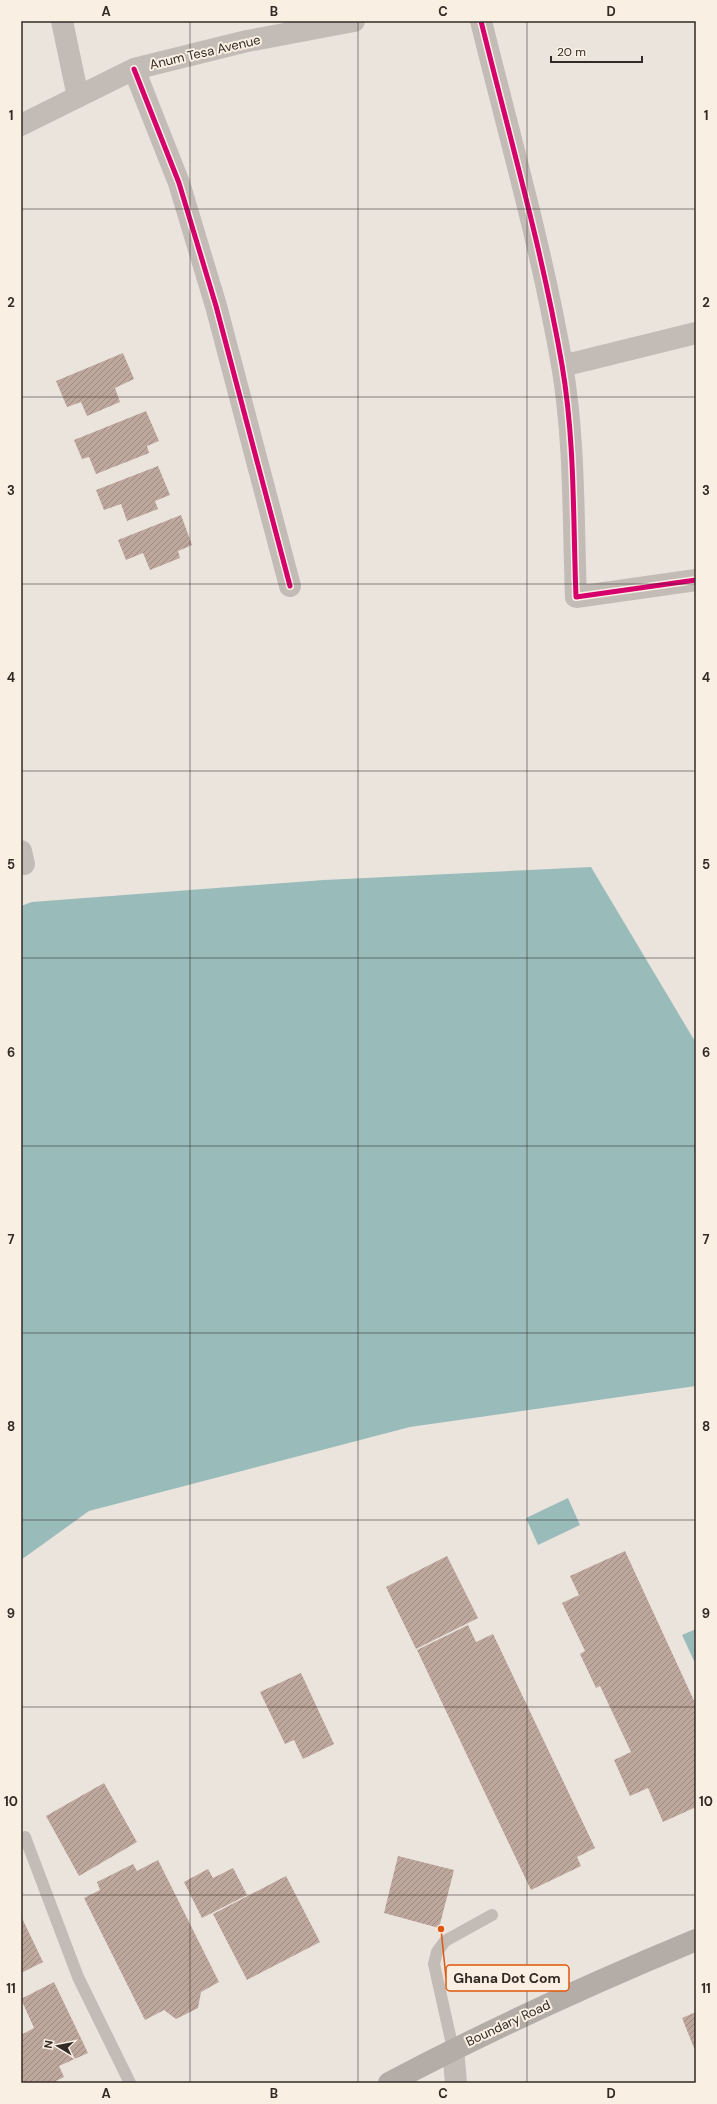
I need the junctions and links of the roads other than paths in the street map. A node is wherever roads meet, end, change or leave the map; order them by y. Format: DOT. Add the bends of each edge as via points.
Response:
graph roads {
  1 [pos="62,21"];
  2 [pos="354,21"];
  3 [pos="480,21"];
  4 [pos="134,68"];
  5 [pos="78,97"];
  6 [pos="21,125"];
  7 [pos="696,333"];
  8 [pos="562,366"];
  9 [pos="696,580"];
  10 [pos="290,586"];
  11 [pos="25,1838"];
  12 [pos="492,1915"];
  13 [pos="696,1940"];
  14 [pos="453,2049"];
  15 [pos="130,2083"];
  16 [pos="389,2083"];
  17 [pos="456,2083"];
  1 -- 5 [label="street"];
  2 -- 4 [label="street, Anum Tesa Avenue" via="246,41"];
  3 -- 8 [label="street" via="545,278"];
  4 -- 5 [label="street, Anum Tesa Avenue"];
  4 -- 10 [label="street" via="179,183 216,306"];
  5 -- 6 [label="street, Anum Tesa Avenue"];
  7 -- 8 [label="street"];
  8 -- 9 [label="street" via="571,454 576,597"];
  11 -- 15 [label="lane" via="78,1977"];
  12 -- 14 [label="lane" via="445,1941 437,1952 434,1964"];
  13 -- 14 [label="main road, Boundary Road"];
  14 -- 16 [label="main road, Boundary Road"];
  14 -- 17 [label="street"];
}
